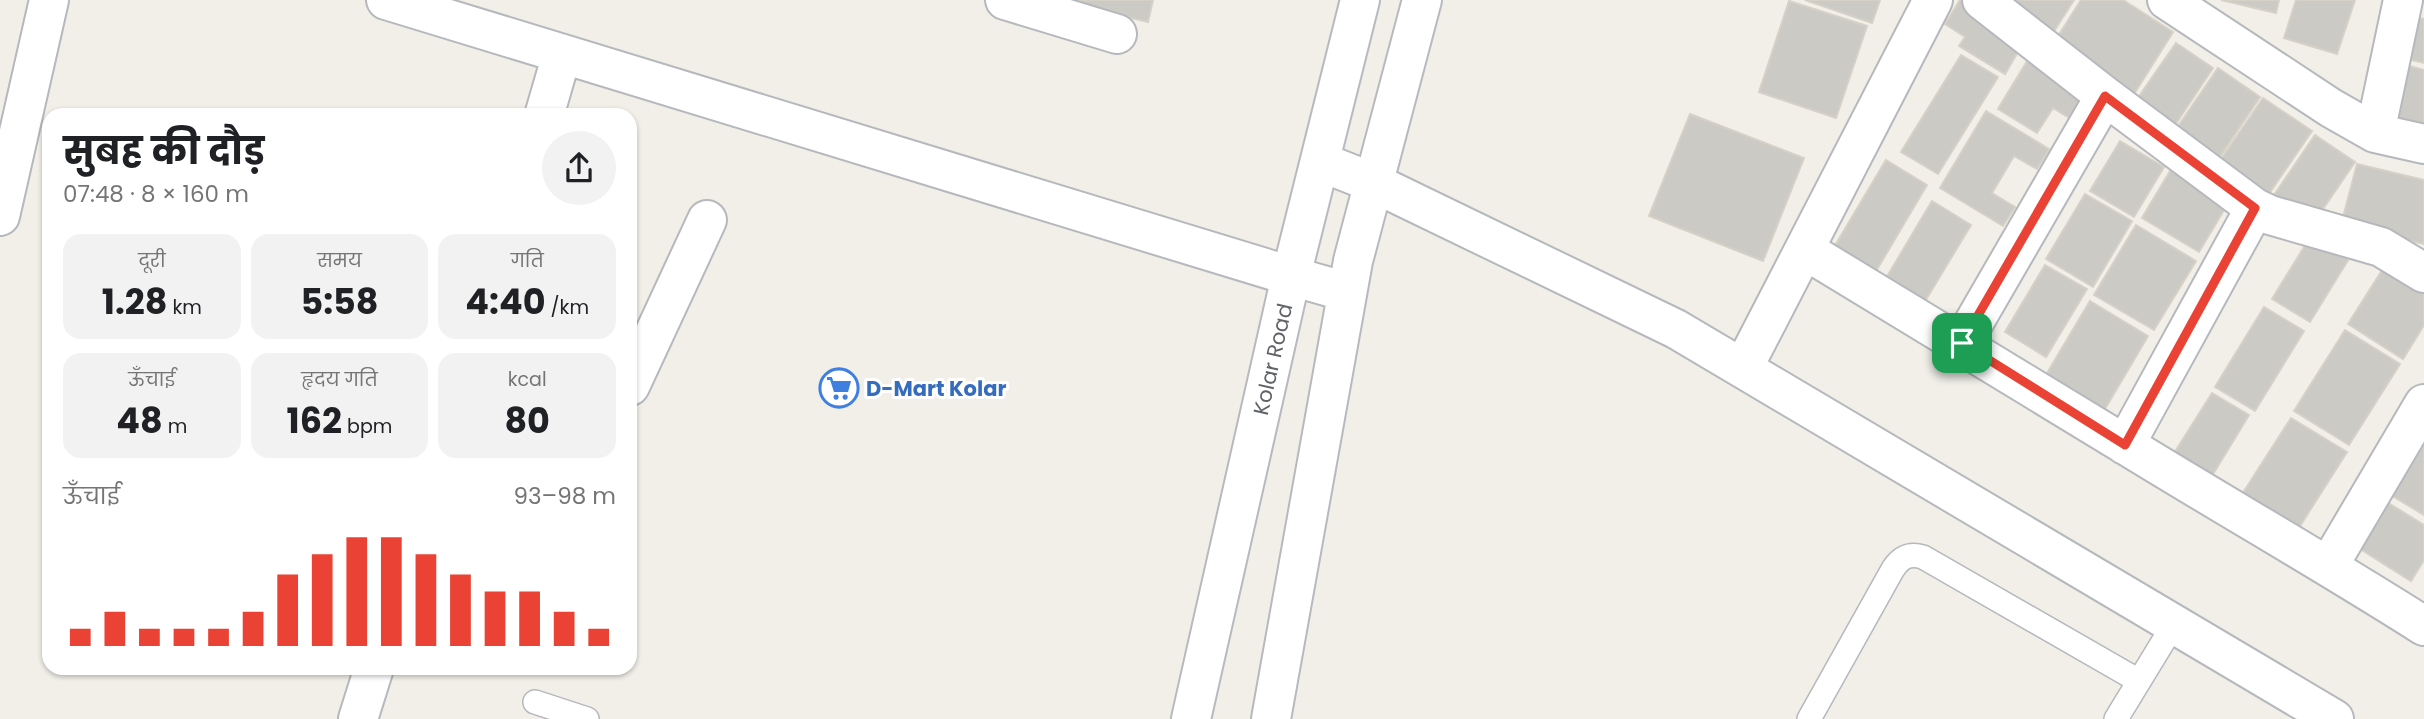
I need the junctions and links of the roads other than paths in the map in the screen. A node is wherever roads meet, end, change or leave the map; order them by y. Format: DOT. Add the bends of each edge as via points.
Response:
graph roads {
  1 [pos="49,0"];
  2 [pos="386,0"];
  3 [pos="1360,0"];
  4 [pos="1422,0"];
  5 [pos="1933,0"];
  6 [pos="1982,0"];
  7 [pos="2403,0"];
  8 [pos="1010,1"];
  9 [pos="2170,1"];
  10 [pos="1116,34"];
  11 [pos="562,54"];
  12 [pos="2105,96"];
  13 [pos="546,108"];
  14 [pos="2375,133"];
  15 [pos="2424,144"];
  16 [pos="1321,162"];
  17 [pos="1374,183"];
  18 [pos="2255,208"];
  19 [pos="0,216"];
  20 [pos="707,220"];
  21 [pos="1805,250"];
  22 [pos="1295,262"];
  23 [pos="2424,273"];
  24 [pos="1350,276"];
  25 [pos="1962,343"];
  26 [pos="1743,368"];
  27 [pos="637,371"];
  28 [pos="2424,404"];
  29 [pos="2125,445"];
  30 [pos="2329,565"];
  31 [pos="2174,624"];
  32 [pos="2424,626"];
  33 [pos="372,675"];
  34 [pos="2139,681"];
  35 [pos="535,702"];
  36 [pos="358,719"];
  37 [pos="587,719"];
  38 [pos="1191,719"];
  39 [pos="1271,719"];
  40 [pos="1809,719"];
  41 [pos="2116,719"];
  42 [pos="2334,719"];
  1 -- 19 [label="street"];
  2 -- 11 [label="street"];
  3 -- 16 [label="street, Kolar Road"];
  4 -- 17 [label="street"];
  5 -- 21 [label="street"];
  6 -- 12 [label="street"];
  7 -- 14 [label="street"];
  8 -- 10 [label="street"];
  9 -- 14 [label="street"];
  11 -- 13 [label="street"];
  11 -- 22 [label="street"];
  12 -- 18 [label="street"];
  12 -- 25 [label="street"];
  14 -- 15 [label="street"];
  16 -- 17 [label="street"];
  16 -- 22 [label="street, Kolar Road"];
  17 -- 24 [label="street"];
  17 -- 26 [label="street" via="1676,329"];
  18 -- 23 [label="street" via="2382,247"];
  18 -- 29 [label="street"];
  20 -- 27 [label="street"];
  21 -- 25 [label="street"];
  21 -- 26 [label="street"];
  22 -- 24 [label="street"];
  22 -- 38 [label="street, Kolar Road"];
  24 -- 39 [label="street"];
  25 -- 29 [label="street"];
  26 -- 31 [label="street"];
  28 -- 30 [label="street"];
  29 -- 30 [label="street"];
  30 -- 32 [label="street"];
  31 -- 34 [label="lane"];
  31 -- 42 [label="street"];
  33 -- 36 [label="street"];
  34 -- 40 [label="lane" via="1913,554 1900,559 1893,569"];
  34 -- 41 [label="lane"];
  35 -- 37 [label="lane"];
}
